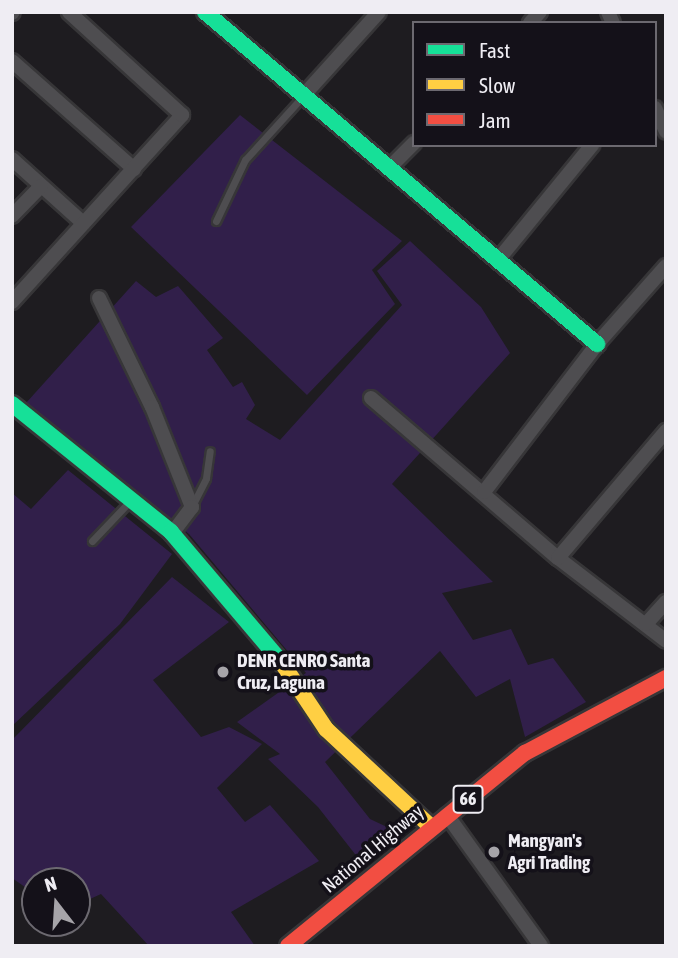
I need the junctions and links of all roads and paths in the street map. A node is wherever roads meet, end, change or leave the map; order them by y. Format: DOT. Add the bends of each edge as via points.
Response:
graph roads {
  1 [pos="69,12"];
  2 [pos="379,12"];
  3 [pos="210,14"];
  4 [pos="12,61"];
  5 [pos="303,96"];
  6 [pos="657,112"];
  7 [pos="666,132"];
  8 [pos="412,145"];
  9 [pos="590,147"];
  10 [pos="12,159"];
  11 [pos="390,167"];
  12 [pos="134,169"];
  13 [pos="41,186"];
  14 [pos="12,216"];
  15 [pos="216,221"];
  16 [pos="83,223"];
  17 [pos="498,260"];
  18 [pos="666,266"];
  19 [pos="99,298"];
  20 [pos="12,302"];
  21 [pos="597,344"];
  22 [pos="372,398"];
  23 [pos="12,404"];
  24 [pos="666,431"];
  25 [pos="210,451"];
  26 [pos="484,492"];
  27 [pos="131,500"];
  28 [pos="192,507"];
  29 [pos="172,534"];
  30 [pos="92,541"];
  31 [pos="558,558"];
  32 [pos="666,602"];
  33 [pos="646,624"];
  34 [pos="666,641"];
  35 [pos="666,678"];
  36 [pos="447,816"];
  37 [pos="432,828"];
  38 [pos="288,946"];
  39 [pos="541,946"];
  1 -- 12 [label="street" via="182,115"];
  2 -- 5 [label="street"];
  3 -- 5 [label="street"];
  4 -- 12 [label="street"];
  5 -- 11 [label="street"];
  5 -- 15 [label="lane" via="245,160"];
  6 -- 7 [label="street"];
  8 -- 11 [label="street"];
  9 -- 17 [label="street"];
  10 -- 13 [label="street"];
  11 -- 17 [label="street"];
  12 -- 16 [label="street"];
  13 -- 14 [label="street"];
  13 -- 16 [label="street"];
  16 -- 20 [label="street"];
  17 -- 21 [label="street"];
  18 -- 21 [label="street"];
  19 -- 28 [label="street" via="152,407"];
  21 -- 26 [label="street"];
  22 -- 26 [label="street"];
  23 -- 27 [label="street"];
  24 -- 31 [label="street"];
  25 -- 28 [label="lane" via="206,478"];
  26 -- 31 [label="street"];
  27 -- 29 [label="street"];
  27 -- 30 [label="lane"];
  28 -- 29 [label="street"];
  29 -- 37 [label="street" via="267,640 327,729"];
  31 -- 33 [label="street"];
  32 -- 33 [label="street"];
  33 -- 34 [label="street"];
  35 -- 36 [label="street, National Highway / 66" via="525,753"];
  36 -- 37 [label="street, National Highway / 66"];
  36 -- 39 [label="street"];
  37 -- 38 [label="street, National Highway / 66"];
}
